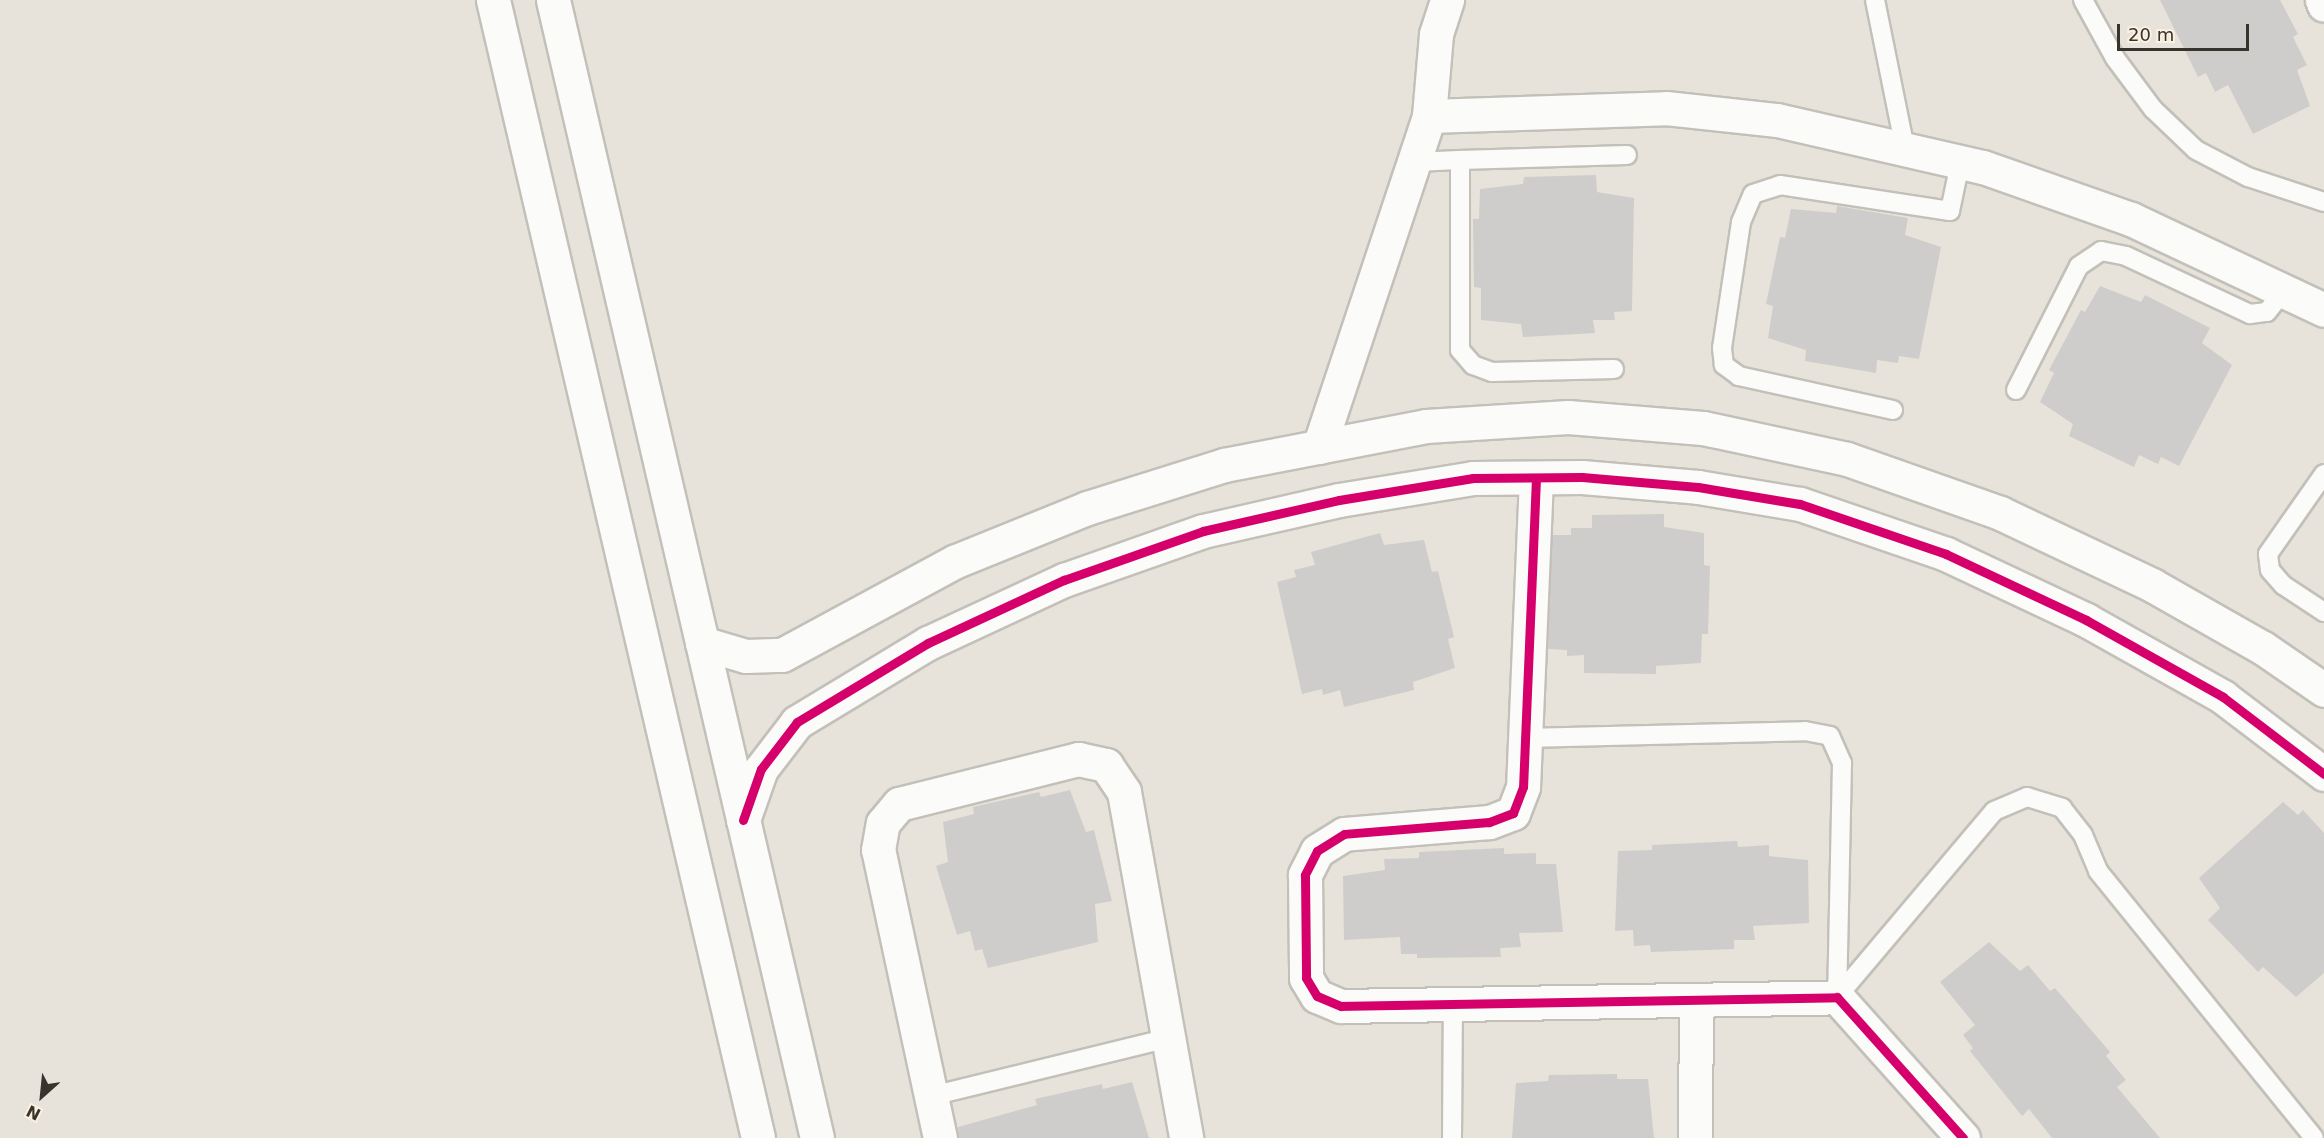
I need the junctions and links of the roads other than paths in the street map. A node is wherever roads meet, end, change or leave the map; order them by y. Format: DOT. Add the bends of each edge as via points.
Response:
graph roads {
  1 [pos="494,0"];
  2 [pos="553,0"];
  3 [pos="1447,0"];
  4 [pos="1875,0"];
  5 [pos="2083,0"];
  6 [pos="2322,0"];
  7 [pos="2324,5"];
  8 [pos="1429,116"];
  9 [pos="1905,149"];
  10 [pos="1628,155"];
  11 [pos="1461,160"];
  12 [pos="1414,162"];
  13 [pos="1960,163"];
  14 [pos="2324,202"];
  15 [pos="2285,289"];
  16 [pos="2324,310"];
  17 [pos="1614,369"];
  18 [pos="2016,390"];
  19 [pos="1893,410"];
  20 [pos="1319,447"];
  21 [pos="2324,474"];
  22 [pos="1536,478"];
  23 [pos="2324,612"];
  24 [pos="702,643"];
  25 [pos="2324,690"];
  26 [pos="1525,738"];
  27 [pos="2324,774"];
  28 [pos="743,820"];
  29 [pos="1837,997"];
  30 [pos="1696,1001"];
  31 [pos="1453,1005"];
  32 [pos="1165,1039"];
  33 [pos="931,1096"];
  34 [pos="1956,1136"];
  35 [pos="758,1138"];
  36 [pos="817,1138"];
  37 [pos="940,1138"];
  38 [pos="1186,1138"];
  39 [pos="1452,1138"];
  40 [pos="1695,1138"];
  41 [pos="2314,1138"];
  1 -- 35 [label="street"];
  2 -- 24 [label="street"];
  3 -- 8 [label="street" via="1436,34"];
  4 -- 9 [label="lane"];
  5 -- 14 [label="lane" via="2115,58 2153,109 2196,150 2248,177"];
  6 -- 7 [label="street"];
  8 -- 9 [label="street" via="1666,108 1777,120"];
  8 -- 12 [label="street"];
  9 -- 13 [label="street"];
  10 -- 11 [label="lane"];
  11 -- 12 [label="lane"];
  11 -- 17 [label="lane" via="1460,350 1473,364 1492,372"];
  12 -- 20 [label="street"];
  13 -- 15 [label="street" via="2131,219"];
  13 -- 19 [label="lane" via="1950,211 1780,185 1753,194 1741,222 1722,348 1724,365 1739,376"];
  15 -- 16 [label="street"];
  15 -- 18 [label="lane" via="2266,312 2250,314 2126,256 2101,251 2079,266"];
  20 -- 24 [label="street" via="1224,465 1087,508 956,561 782,655 746,656"];
  20 -- 25 [label="street" via="1426,426 1568,417 1703,428 1847,459 2000,513 2151,585 2263,648"];
  21 -- 23 [label="lane" via="2268,554 2270,570 2283,585"];
  22 -- 26 [label="street"];
  22 -- 27 [label="street" via="1698,486 1800,504 1946,554 2086,620 2223,697"];
  22 -- 28 [label="street" via="1473,478 1339,500 1203,531 1064,580 928,643 797,722 761,769"];
  24 -- 28 [label="street"];
  26 -- 29 [label="lane" via="1805,731 1830,736 1842,763"];
  26 -- 31 [label="street" via="1523,787 1513,813 1489,822 1344,834 1317,852 1305,875 1306,978 1317,996 1341,1006"];
  28 -- 36 [label="street"];
  29 -- 30 [label="street"];
  29 -- 34 [label="street"];
  29 -- 41 [label="lane" via="1995,811 2027,797 2062,808 2083,835 2098,871"];
  30 -- 31 [label="street"];
  30 -- 40 [label="street"];
  31 -- 39 [label="lane"];
  32 -- 33 [label="lane"];
  32 -- 33 [label="street" via="1124,792 1106,765 1078,759 899,804 883,823 878,850"];
  32 -- 38 [label="street"];
  33 -- 37 [label="street"];
}
